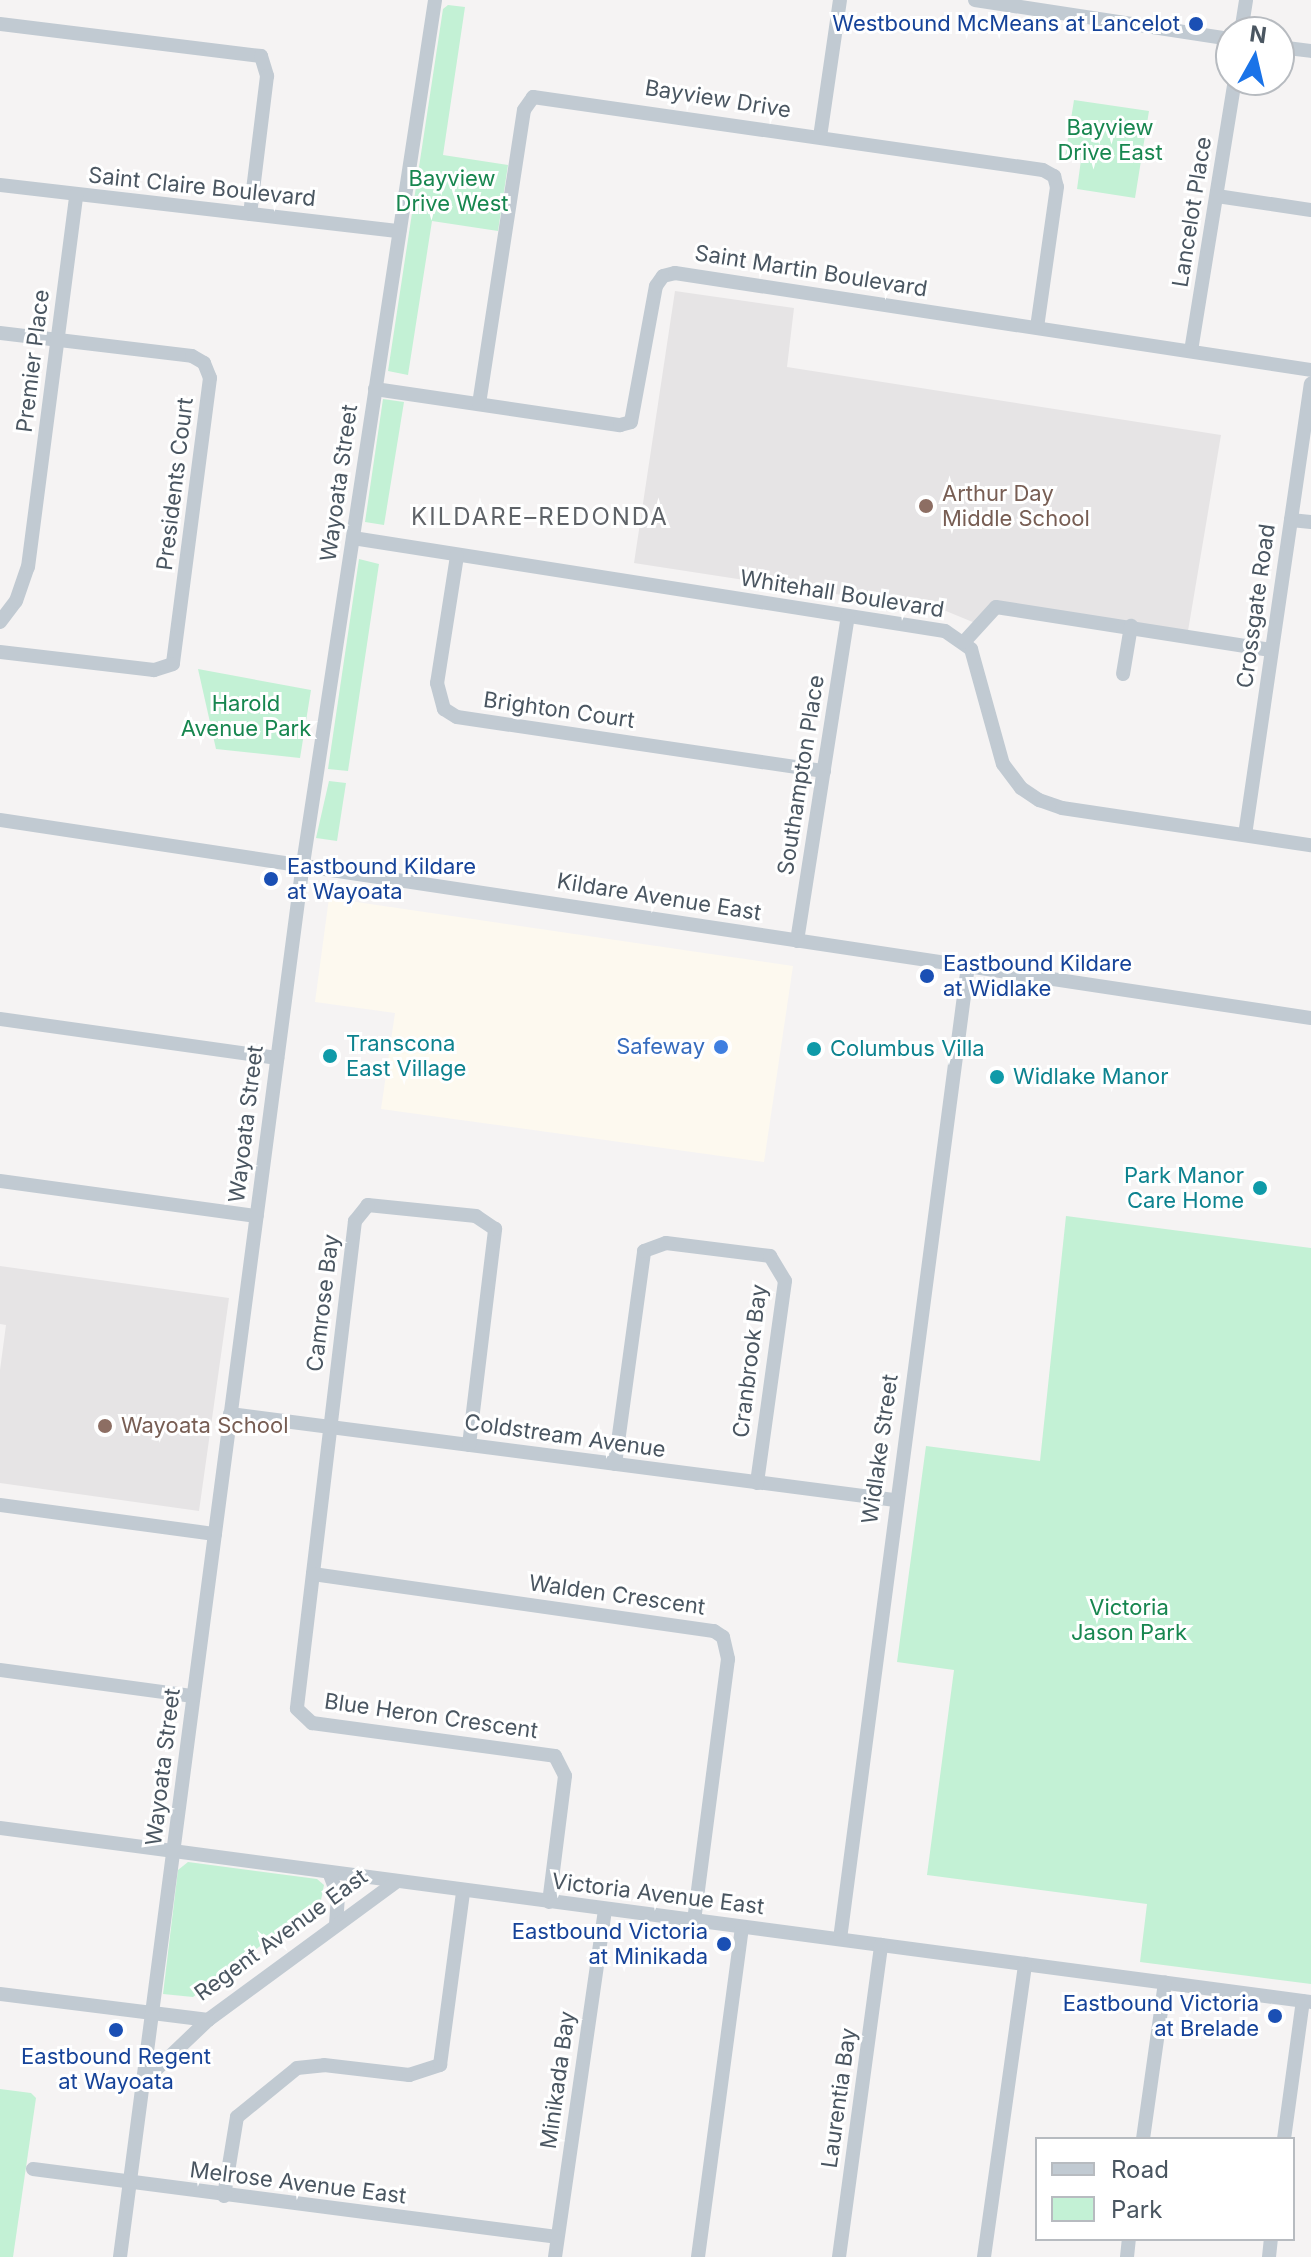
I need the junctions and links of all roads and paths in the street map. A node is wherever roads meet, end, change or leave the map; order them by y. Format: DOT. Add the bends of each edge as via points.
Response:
graph roads {
  1 [pos="435,0"];
  2 [pos="840,0"];
  3 [pos="975,0"];
  4 [pos="0,24"];
  5 [pos="1215,37"];
  6 [pos="1233,96"];
  7 [pos="820,137"];
  8 [pos="0,185"];
  9 [pos="76,195"];
  10 [pos="1217,196"];
  11 [pos="1311,210"];
  12 [pos="250,214"];
  13 [pos="399,231"];
  14 [pos="1037,327"];
  15 [pos="0,333"];
  16 [pos="57,340"];
  17 [pos="1191,351"];
  18 [pos="1311,370"];
  19 [pos="1311,384"];
  20 [pos="375,389"];
  21 [pos="479,404"];
  22 [pos="1291,520"];
  23 [pos="1311,522"];
  24 [pos="353,538"];
  25 [pos="457,556"];
  26 [pos="848,616"];
  27 [pos="0,622"];
  28 [pos="1131,626"];
  29 [pos="964,642"];
  30 [pos="1271,650"];
  31 [pos="0,652"];
  32 [pos="1123,674"];
  33 [pos="824,771"];
  34 [pos="0,820"];
  35 [pos="1245,835"];
  36 [pos="1311,845"];
  37 [pos="303,864"];
  38 [pos="797,941"];
  39 [pos="968,966"];
  40 [pos="1311,1018"];
  41 [pos="0,1019"];
  42 [pos="277,1058"];
  43 [pos="0,1181"];
  44 [pos="257,1216"];
  45 [pos="230,1414"];
  46 [pos="331,1427"];
  47 [pos="469,1445"];
  48 [pos="615,1464"];
  49 [pos="757,1483"];
  50 [pos="895,1500"];
  51 [pos="0,1505"];
  52 [pos="215,1534"];
  53 [pos="313,1574"];
  54 [pos="0,1670"];
  55 [pos="193,1696"];
  56 [pos="0,1828"];
  57 [pos="175,1850"];
  58 [pos="329,1872"];
  59 [pos="397,1881"];
  60 [pos="463,1892"];
  61 [pos="549,1902"];
  62 [pos="605,1910"];
  63 [pos="694,1922"];
  64 [pos="336,1923"];
  65 [pos="742,1927"];
  66 [pos="840,1939"];
  67 [pos="881,1945"];
  68 [pos="1025,1964"];
  69 [pos="1165,1983"];
  70 [pos="0,1994"];
  71 [pos="1307,2002"];
  72 [pos="152,2014"];
  73 [pos="208,2020"];
  74 [pos="143,2083"];
  75 [pos="1143,2137"];
  76 [pos="1284,2137"];
  77 [pos="33,2169"];
  78 [pos="130,2183"];
  79 [pos="224,2196"];
  80 [pos="557,2237"];
  81 [pos="120,2257"];
  82 [pos="555,2257"];
  83 [pos="698,2257"];
  84 [pos="839,2257"];
  85 [pos="984,2257"];
  1 -- 13 [label="street, Wayoata Street"];
  2 -- 7 [label="street"];
  3 -- 5 [label="street"];
  4 -- 12 [label="street" via="261,56 267,76"];
  6 -- 10 [label="street, Lancelot Place"];
  7 -- 14 [label="street, Bayview Drive" via="1043,170 1054,176 1057,187"];
  7 -- 21 [label="street, Bayview Drive" via="533,97 524,110"];
  8 -- 9 [label="street, Saint Claire Boulevard"];
  9 -- 12 [label="street, Saint Claire Boulevard"];
  9 -- 16 [label="street, Premier Place"];
  10 -- 11 [label="street"];
  10 -- 17 [label="street, Lancelot Place"];
  12 -- 13 [label="street, Saint Claire Boulevard"];
  13 -- 20 [label="street, Wayoata Street"];
  14 -- 17 [label="street, Saint Martin Boulevard"];
  14 -- 21 [label="street, Saint Martin Boulevard" via="675,273 663,276 656,286 631,422 620,425"];
  15 -- 16 [label="street, Presidents Court"];
  16 -- 27 [label="street, Premier Place" via="28,567 16,601"];
  16 -- 31 [label="street, Presidents Court" via="192,356 204,363 209,375 173,664 154,670"];
  17 -- 18 [label="street, Saint Martin Boulevard"];
  19 -- 22 [label="street, Crossgate Road"];
  20 -- 21 [label="street, Saint Martin Boulevard"];
  20 -- 24 [label="street, Wayoata Street"];
  22 -- 23 [label="street"];
  22 -- 30 [label="street, Crossgate Road"];
  24 -- 25 [label="street, Whitehall Boulevard"];
  24 -- 37 [label="street, Wayoata Street"];
  25 -- 26 [label="street, Whitehall Boulevard"];
  25 -- 33 [label="street, Brighton Court" via="437,683 444,709 457,717"];
  26 -- 29 [label="street, Whitehall Boulevard" via="945,631"];
  26 -- 33 [label="street, Southampton Place"];
  28 -- 29 [label="street" via="996,607"];
  28 -- 30 [label="street"];
  28 -- 32 [label="street"];
  29 -- 35 [label="street, Whitehall Boulevard" via="976,663 1003,764 1021,788 1062,808"];
  30 -- 35 [label="street, Crossgate Road"];
  33 -- 38 [label="street, Southampton Place"];
  34 -- 37 [label="street, Kildare Avenue East"];
  35 -- 36 [label="street, Whitehall Boulevard"];
  37 -- 38 [label="street, Kildare Avenue East"];
  37 -- 42 [label="street, Wayoata Street"];
  38 -- 39 [label="street, Kildare Avenue East"];
  39 -- 40 [label="street, Kildare Avenue East"];
  39 -- 50 [label="street, Widlake Street"];
  41 -- 42 [label="street"];
  42 -- 44 [label="street, Wayoata Street"];
  43 -- 44 [label="street"];
  44 -- 45 [label="street, Wayoata Street"];
  45 -- 46 [label="street, Coldstream Avenue"];
  45 -- 52 [label="street, Wayoata Street"];
  46 -- 47 [label="street, Coldstream Avenue"];
  46 -- 47 [label="street, Camrose Bay" via="355,1221 368,1205 388,1204 476,1216 495,1229"];
  46 -- 53 [label="street, Blue Heron Crescent"];
  47 -- 48 [label="street, Coldstream Avenue"];
  48 -- 49 [label="street, Coldstream Avenue"];
  48 -- 49 [label="street, Cranbrook Bay" via="644,1251 666,1243 770,1256 785,1281"];
  49 -- 50 [label="street, Coldstream Avenue"];
  50 -- 66 [label="street, Widlake Street"];
  51 -- 52 [label="street"];
  52 -- 55 [label="street, Wayoata Street"];
  53 -- 61 [label="street, Blue Heron Crescent" via="296,1698 301,1717 555,1756 565,1776"];
  53 -- 63 [label="street, Walden Crescent" via="714,1631 723,1637 728,1659"];
  54 -- 55 [label="street"];
  55 -- 57 [label="street, Wayoata Street"];
  56 -- 57 [label="street, Victoria Avenue East"];
  57 -- 58 [label="street, Victoria Avenue East"];
  57 -- 72 [label="street, Wayoata Street"];
  58 -- 59 [label="street, Victoria Avenue East"];
  58 -- 64 [label="street" via="338,1896"];
  59 -- 60 [label="street, Victoria Avenue East"];
  59 -- 64 [label="street, Regent Avenue East"];
  60 -- 61 [label="street, Victoria Avenue East"];
  60 -- 79 [label="street" via="440,2065 409,2075 324,2065 297,2068 237,2117"];
  61 -- 62 [label="street, Victoria Avenue East"];
  62 -- 63 [label="street, Victoria Avenue East"];
  62 -- 80 [label="street, Minikada Bay"];
  63 -- 65 [label="street, Victoria Avenue East"];
  64 -- 73 [label="street, Regent Avenue East"];
  65 -- 66 [label="street, Victoria Avenue East"];
  65 -- 83 [label="street"];
  66 -- 67 [label="street, Victoria Avenue East"];
  67 -- 68 [label="street, Victoria Avenue East"];
  67 -- 84 [label="street, Laurentia Bay"];
  68 -- 69 [label="street, Victoria Avenue East"];
  68 -- 85 [label="street"];
  69 -- 71 [label="street, Victoria Avenue East"];
  69 -- 75 [label="street"];
  70 -- 72 [label="street, Regent Avenue East"];
  71 -- 76 [label="street"];
  72 -- 73 [label="street, Regent Avenue East"];
  72 -- 74 [label="street, Wayoata Street"];
  73 -- 74 [label="street"];
  74 -- 78 [label="street, Wayoata Street"];
  77 -- 78 [label="street, Melrose Avenue East"];
  78 -- 79 [label="street, Melrose Avenue East"];
  78 -- 81 [label="street, Wayoata Street"];
  79 -- 80 [label="street, Melrose Avenue East"];
  80 -- 82 [label="street, Minikada Bay"];
}
